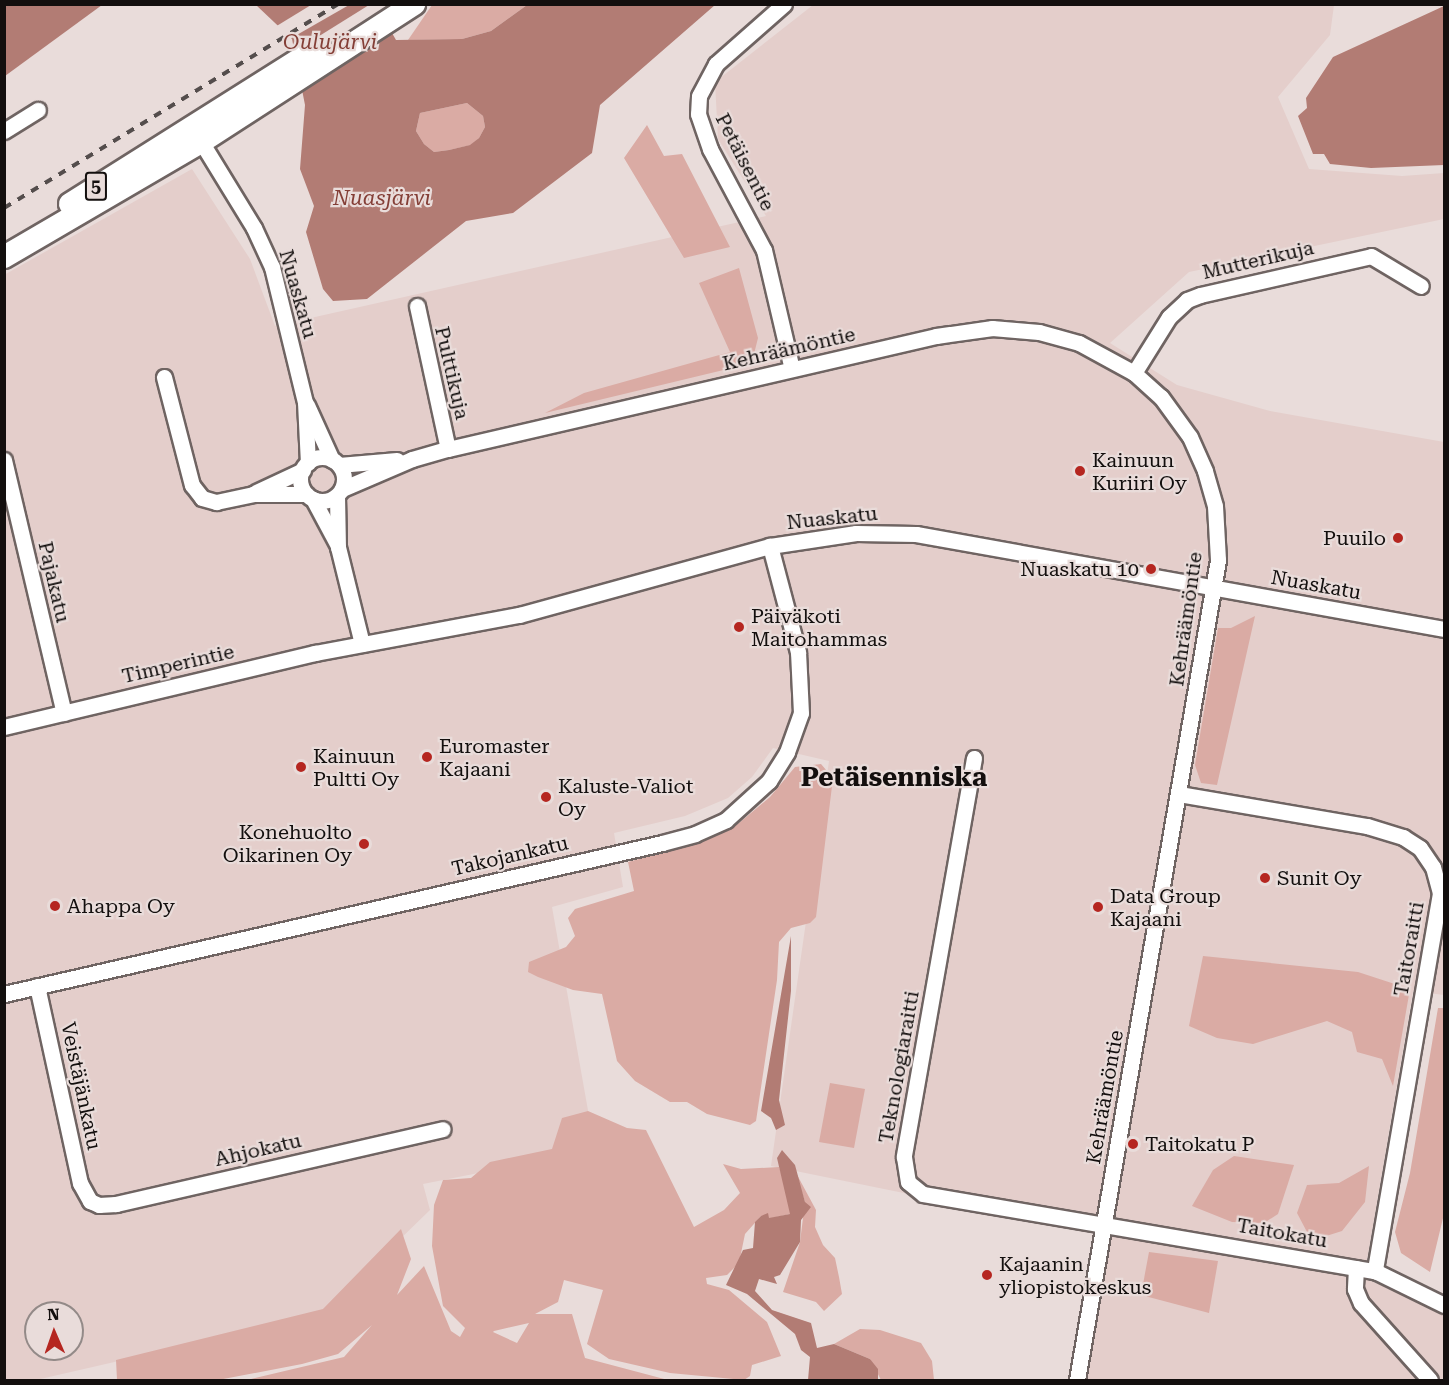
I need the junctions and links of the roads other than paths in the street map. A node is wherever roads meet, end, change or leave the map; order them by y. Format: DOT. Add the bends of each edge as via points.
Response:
graph roads {
  1 [pos="389,4"];
  2 [pos="784,4"];
  3 [pos="414,5"];
  4 [pos="271,86"];
  5 [pos="38,110"];
  6 [pos="4,131"];
  7 [pos="196,133"];
  8 [pos="4,255"];
  9 [pos="1421,286"];
  10 [pos="417,306"];
  11 [pos="792,369"];
  12 [pos="1134,373"];
  13 [pos="164,377"];
  14 [pos="305,402"];
  15 [pos="448,450"];
  16 [pos="412,459"];
  17 [pos="4,460"];
  18 [pos="335,462"];
  19 [pos="305,466"];
  20 [pos="339,492"];
  21 [pos="253,494"];
  22 [pos="309,496"];
  23 [pos="770,546"];
  24 [pos="338,547"];
  25 [pos="1213,588"];
  26 [pos="1444,629"];
  27 [pos="362,644"];
  28 [pos="64,713"];
  29 [pos="4,727"];
  30 [pos="974,758"];
  31 [pos="1179,794"];
  32 [pos="37,986"];
  33 [pos="4,994"];
  34 [pos="443,1129"];
  35 [pos="85,1194"];
  36 [pos="1104,1226"];
  37 [pos="1356,1268"];
  38 [pos="1375,1271"];
  39 [pos="1443,1308"];
  40 [pos="1077,1380"];
  41 [pos="1430,1380"];
  1 -- 4 [label="highway, 5"];
  2 -- 11 [label="street, Petäisentie" via="716,64 699,96 698,114 710,149 764,250"];
  3 -- 4 [label="highway, 5"];
  4 -- 7 [label="highway, 5"];
  5 -- 6 [label="street"];
  7 -- 8 [label="highway, 5" via="49,218"];
  7 -- 14 [label="street, Nuaskatu" via="254,228 272,267"];
  9 -- 12 [label="street, Mutterikuja" via="1371,256 1200,294 1186,300 1169,317"];
  10 -- 15 [label="street, Pulttikuja"];
  11 -- 12 [label="street, Kehräämöntie" via="936,336 992,328 1039,332 1079,343"];
  11 -- 15 [label="street, Kehräämöntie"];
  12 -- 25 [label="street, Kehräämöntie" via="1161,397 1190,437 1205,471 1217,530"];
  13 -- 21 [label="street" via="192,485 202,498 216,502"];
  14 -- 18 [label="street, Nuaskatu"];
  14 -- 19 [label="street, Nuaskatu"];
  15 -- 16 [label="street, Kehräämöntie"];
  16 -- 18 [label="street, Kehräämöntie"];
  16 -- 20 [label="street, Kehräämöntie"];
  17 -- 28 [label="street, Pajakatu"];
  18 -- 19 [label="street" via="320,458"];
  18 -- 20 [label="street" via="344,476"];
  19 -- 21 [label="street"];
  19 -- 22 [label="street" via="301,482"];
  20 -- 22 [label="street" via="325,501"];
  20 -- 24 [label="street"];
  21 -- 22 [label="street"];
  22 -- 24 [label="street"];
  23 -- 25 [label="street, Nuaskatu" via="856,533 916,534"];
  23 -- 27 [label="street, Nuaskatu" via="519,615"];
  23 -- 32 [label="street, Takojankatu" via="798,652 801,713 787,752 769,781 726,820 695,834 612,855"];
  24 -- 27 [label="street"];
  25 -- 26 [label="street, Nuaskatu"];
  25 -- 31 [label="street, Kehräämöntie"];
  27 -- 28 [label="street, Timperintie"];
  28 -- 29 [label="street, Timperintie"];
  30 -- 36 [label="street, Teknologiaraitti" via="904,1171 908,1182 923,1194"];
  31 -- 36 [label="street, Kehräämöntie"];
  31 -- 38 [label="street, Taitoraitti" via="1367,826 1403,837 1420,848 1433,867 1440,893"];
  32 -- 33 [label="street, Takojankatu"];
  32 -- 35 [label="street, Veistäjänkatu"];
  34 -- 35 [label="street, Ahjokatu" via="116,1204 99,1204"];
  36 -- 37 [label="street, Taitokatu"];
  36 -- 40 [label="street, Kehräämöntie"];
  37 -- 38 [label="street, Taitokatu"];
  37 -- 41 [label="street" via="1355,1289 1360,1303"];
  38 -- 39 [label="street, Taitokatu" via="1409,1285"];
}
